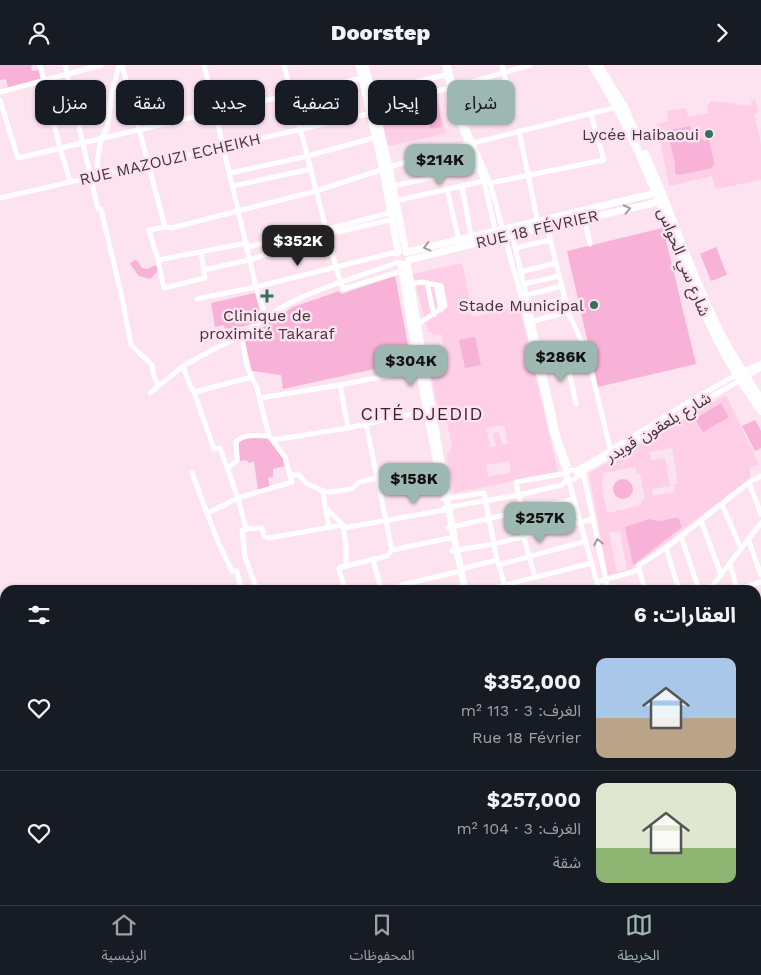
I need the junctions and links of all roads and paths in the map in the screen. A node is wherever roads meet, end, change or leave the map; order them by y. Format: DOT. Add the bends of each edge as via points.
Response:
graph roads {
  1 [pos="40,65"];
  2 [pos="65,65"];
  3 [pos="101,65"];
  4 [pos="121,65"];
  5 [pos="204,65"];
  6 [pos="284,65"];
  7 [pos="444,65"];
  8 [pos="448,65"];
  9 [pos="502,65"];
  10 [pos="530,65"];
  11 [pos="592,65"];
  12 [pos="598,65"];
  13 [pos="364,66"];
  14 [pos="504,73"];
  15 [pos="67,75"];
  16 [pos="446,75"];
  17 [pos="362,79"];
  18 [pos="44,80"];
  19 [pos="208,80"];
  20 [pos="288,80"];
  21 [pos="358,80"];
  22 [pos="424,80"];
  23 [pos="448,80"];
  24 [pos="451,80"];
  25 [pos="480,80"];
  26 [pos="506,80"];
  27 [pos="368,81"];
  28 [pos="35,82"];
  29 [pos="0,92"];
  30 [pos="368,98"];
  31 [pos="0,100"];
  32 [pos="620,106"];
  33 [pos="368,111"];
  34 [pos="591,114"];
  35 [pos="194,117"];
  36 [pos="55,125"];
  37 [pos="218,125"];
  38 [pos="299,125"];
  39 [pos="374,125"];
  40 [pos="376,125"];
  41 [pos="464,125"];
  42 [pos="140,130"];
  43 [pos="300,130"];
  44 [pos="519,131"];
  45 [pos="376,137"];
  46 [pos="101,139"];
  47 [pos="83,143"];
  48 [pos="471,144"];
  49 [pos="224,147"];
  50 [pos="60,148"];
  51 [pos="308,156"];
  52 [pos="148,165"];
  53 [pos="481,167"];
  54 [pos="386,168"];
  55 [pos="311,169"];
  56 [pos="230,173"];
  57 [pos="528,174"];
  58 [pos="99,175"];
  59 [pos="90,177"];
  60 [pos="70,181"];
  61 [pos="484,181"];
  62 [pos="490,183"];
  63 [pos="233,186"];
  64 [pos="392,186"];
  65 [pos="462,186"];
  66 [pos="447,189"];
  67 [pos="316,191"];
  68 [pos="660,196"];
  69 [pos="0,198"];
  70 [pos="392,201"];
  71 [pos="239,211"];
  72 [pos="395,215"];
  73 [pos="583,215"];
  74 [pos="538,225"];
  75 [pos="547,226"];
  76 [pos="165,227"];
  77 [pos="327,232"];
  78 [pos="503,233"];
  79 [pos="471,237"];
  80 [pos="550,240"];
  81 [pos="459,243"];
  82 [pos="590,244"];
  83 [pos="247,245"];
  84 [pos="515,248"];
  85 [pos="201,252"];
  86 [pos="403,259"];
  87 [pos="158,260"];
  88 [pos="249,260"];
  89 [pos="556,263"];
  90 [pos="336,268"];
  91 [pos="204,270"];
  92 [pos="520,272"];
  93 [pos="362,274"];
  94 [pos="559,275"];
  95 [pos="341,282"];
  96 [pos="365,282"];
  97 [pos="427,283"];
  98 [pos="406,284"];
  99 [pos="524,284"];
  100 [pos="562,286"];
  101 [pos="256,287"];
  102 [pos="524,296"];
  103 [pos="198,299"];
  104 [pos="564,299"];
  105 [pos="529,307"];
  106 [pos="568,312"];
  107 [pos="434,315"];
  108 [pos="266,318"];
  109 [pos="530,322"];
  110 [pos="414,327"];
  111 [pos="245,335"];
  112 [pos="587,353"];
  113 [pos="566,357"];
  114 [pos="761,363"];
  115 [pos="540,364"];
  116 [pos="183,366"];
  117 [pos="761,368"];
  118 [pos="422,369"];
  119 [pos="741,375"];
  120 [pos="252,377"];
  121 [pos="340,385"];
  122 [pos="159,386"];
  123 [pos="194,392"];
  124 [pos="150,393"];
  125 [pos="260,398"];
  126 [pos="761,400"];
  127 [pos="576,404"];
  128 [pos="429,410"];
  129 [pos="761,411"];
  130 [pos="366,424"];
  131 [pos="348,428"];
  132 [pos="271,438"];
  133 [pos="611,454"];
  134 [pos="440,466"];
  135 [pos="227,467"];
  136 [pos="192,473"];
  137 [pos="572,473"];
  138 [pos="290,475"];
  139 [pos="761,476"];
  140 [pos="377,478"];
  141 [pos="748,483"];
  142 [pos="323,491"];
  143 [pos="519,495"];
  144 [pos="238,498"];
  145 [pos="445,498"];
  146 [pos="574,499"];
  147 [pos="486,501"];
  148 [pos="722,505"];
  149 [pos="325,507"];
  150 [pos="446,508"];
  151 [pos="520,512"];
  152 [pos="208,513"];
  153 [pos="761,514"];
  154 [pos="488,519"];
  155 [pos="593,519"];
  156 [pos="386,521"];
  157 [pos="701,521"];
  158 [pos="580,522"];
  159 [pos="761,523"];
  160 [pos="343,527"];
  161 [pos="450,527"];
  162 [pos="329,528"];
  163 [pos="246,529"];
  164 [pos="524,536"];
  165 [pos="681,536"];
  166 [pos="450,538"];
  167 [pos="748,539"];
  168 [pos="586,541"];
  169 [pos="494,544"];
  170 [pos="666,548"];
  171 [pos="741,549"];
  172 [pos="454,550"];
  173 [pos="392,551"];
  174 [pos="530,557"];
  175 [pos="373,559"];
  176 [pos="498,563"];
  177 [pos="592,563"];
  178 [pos="730,563"];
  179 [pos="346,566"];
  180 [pos="459,570"];
  181 [pos="639,570"];
  182 [pos="721,574"];
  183 [pos="761,575"];
  184 [pos="536,577"];
  185 [pos="606,579"];
  186 [pos="413,582"];
  187 [pos="597,582"];
  188 [pos="240,585"];
  189 [pos="254,585"];
  190 [pos="344,585"];
  191 [pos="380,585"];
  192 [pos="401,585"];
  193 [pos="414,585"];
  194 [pos="462,585"];
  195 [pos="505,585"];
  196 [pos="512,585"];
  197 [pos="598,585"];
  198 [pos="607,585"];
  199 [pos="644,585"];
  200 [pos="677,585"];
  201 [pos="697,585"];
  202 [pos="713,585"];
  203 [pos="736,585"];
  1 -- 18 [label="street"];
  2 -- 15 [label="street"];
  3 -- 15 [label="street"];
  4 -- 42 [label="street"];
  4 -- 46 [label="street" via="112,93 107,128"];
  5 -- 19 [label="street"];
  6 -- 20 [label="street"];
  7 -- 16 [label="street"];
  8 -- 24 [label="street"];
  9 -- 14 [label="street"];
  10 -- 14 [label="street, RUE MAZOUZI ECHEIKH"];
  11 -- 32 [label="main road"];
  12 -- 32 [label="main road"];
  13 -- 17 [label="street"];
  13 -- 27 [label="street"];
  14 -- 25 [label="street, RUE MAZOUZI ECHEIKH"];
  14 -- 26 [label="street"];
  15 -- 18 [label="street"];
  15 -- 47 [label="street"];
  16 -- 22 [label="street"];
  16 -- 23 [label="street"];
  17 -- 21 [label="street"];
  17 -- 30 [label="street"];
  28 -- 29 [label="street"];
  31 -- 50 [label="street" via="18,158"];
  32 -- 34 [label="street"];
  32 -- 68 [label="main road, شارع سي الحواس"];
  33 -- 43 [label="street, RUE MAZOUZI ECHEIKH"];
  34 -- 44 [label="street"];
  34 -- 57 [label="street" via="604,160"];
  35 -- 42 [label="street"];
  36 -- 50 [label="street"];
  37 -- 49 [label="street"];
  38 -- 43 [label="street"];
  39 -- 45 [label="street"];
  40 -- 54 [label="street"];
  41 -- 48 [label="street"];
  42 -- 46 [label="street"];
  42 -- 52 [label="street"];
  43 -- 49 [label="street, RUE MAZOUZI ECHEIKH"];
  43 -- 51 [label="street"];
  44 -- 48 [label="street"];
  44 -- 57 [label="street"];
  45 -- 51 [label="street"];
  45 -- 54 [label="street"];
  46 -- 47 [label="street"];
  46 -- 58 [label="street" via="97,163"];
  47 -- 50 [label="street"];
  47 -- 59 [label="street"];
  48 -- 53 [label="street"];
  48 -- 54 [label="street"];
  49 -- 52 [label="street, RUE MAZOUZI ECHEIKH"];
  49 -- 56 [label="street"];
  50 -- 60 [label="street"];
  51 -- 55 [label="street"];
  51 -- 56 [label="street"];
  52 -- 58 [label="street, RUE MAZOUZI ECHEIKH"];
  52 -- 76 [label="street"];
  53 -- 61 [label="street"];
  53 -- 62 [label="street"];
  53 -- 64 [label="street"];
  54 -- 64 [label="street"];
  54 -- 67 [label="street"];
  54 -- 70 [label="street"];
  55 -- 63 [label="street"];
  55 -- 67 [label="street"];
  56 -- 63 [label="street"];
  57 -- 62 [label="street"];
  57 -- 74 [label="street"];
  58 -- 59 [label="street, RUE MAZOUZI ECHEIKH"];
  59 -- 60 [label="street, RUE MAZOUZI ECHEIKH"];
  59 -- 122 [label="street" via="108,239 131,345 152,365"];
  60 -- 69 [label="street, RUE MAZOUZI ECHEIKH"];
  61 -- 62 [label="street"];
  61 -- 65 [label="street"];
  61 -- 78 [label="street"];
  62 -- 78 [label="street"];
  63 -- 71 [label="street"];
  64 -- 70 [label="street"];
  65 -- 66 [label="street"];
  65 -- 79 [label="street"];
  66 -- 70 [label="street"];
  66 -- 81 [label="street"];
  67 -- 71 [label="street"];
  67 -- 77 [label="street"];
  68 -- 73 [label="street, RUE 18 FÉVRIER"];
  68 -- 119 [label="main road, شارع سي الحواس" via="715,335"];
  70 -- 72 [label="street"];
  71 -- 76 [label="street"];
  71 -- 83 [label="street"];
  72 -- 77 [label="street"];
  72 -- 86 [label="street"];
  73 -- 74 [label="street, RUE 18 FÉVRIER"];
  73 -- 75 [label="street, RUE 18 FÉVRIER"];
  73 -- 82 [label="street"];
  74 -- 75 [label="street, RUE 18 FÉVRIER"];
  74 -- 78 [label="street, RUE 18 FÉVRIER"];
  75 -- 80 [label="street"];
  76 -- 87 [label="street" via="149,230"];
  77 -- 83 [label="street"];
  77 -- 88 [label="street"];
  77 -- 90 [label="street"];
  78 -- 79 [label="street, RUE 18 FÉVRIER"];
  78 -- 81 [label="street, RUE 18 FÉVRIER"];
  78 -- 84 [label="street"];
  78 -- 102 [label="street"];
  79 -- 81 [label="street, RUE 18 FÉVRIER"];
  80 -- 84 [label="street"];
  80 -- 89 [label="street"];
  81 -- 86 [label="street, RUE 18 FÉVRIER"];
  83 -- 85 [label="street"];
  83 -- 88 [label="street"];
  84 -- 92 [label="street"];
  85 -- 87 [label="street"];
  85 -- 91 [label="street"];
  86 -- 90 [label="street" via="392,253"];
  86 -- 93 [label="street, RUE 18 FÉVRIER"];
  86 -- 96 [label="street"];
  86 -- 98 [label="street"];
  87 -- 91 [label="street" via="164,288 205,278"];
  88 -- 91 [label="street"];
  88 -- 101 [label="street"];
  89 -- 92 [label="street"];
  89 -- 94 [label="street"];
  90 -- 95 [label="street"];
  90 -- 101 [label="street"];
  92 -- 99 [label="street"];
  93 -- 95 [label="street, RUE 18 FÉVRIER"];
  93 -- 96 [label="street"];
  94 -- 99 [label="street"];
  94 -- 100 [label="street"];
  95 -- 96 [label="street" via="343,289"];
  95 -- 108 [label="street, RUE 18 FÉVRIER" via="300,297"];
  97 -- 98 [label="street"];
  97 -- 107 [label="street"];
  97 -- 107 [label="street" via="441,286 445,306"];
  98 -- 110 [label="street"];
  99 -- 102 [label="street"];
  100 -- 102 [label="street"];
  100 -- 104 [label="street"];
  101 -- 103 [label="street"];
  101 -- 108 [label="street"];
  102 -- 105 [label="street"];
  102 -- 109 [label="street"];
  104 -- 105 [label="street"];
  104 -- 106 [label="street"];
  105 -- 109 [label="street"];
  106 -- 109 [label="street"];
  106 -- 112 [label="street"];
  107 -- 110 [label="street"];
  108 -- 111 [label="street, RUE 18 FÉVRIER"];
  109 -- 115 [label="street"];
  110 -- 118 [label="street"];
  111 -- 116 [label="street"];
  111 -- 120 [label="street" via="242,338 244,352"];
  112 -- 113 [label="street"];
  112 -- 133 [label="street"];
  113 -- 115 [label="street"];
  113 -- 127 [label="street"];
  114 -- 119 [label="street"];
  115 -- 137 [label="street" via="560,450"];
  116 -- 122 [label="street"];
  116 -- 123 [label="street"];
  117 -- 119 [label="street"];
  118 -- 121 [label="street"];
  118 -- 128 [label="street"];
  119 -- 126 [label="main road, شارع سي الحواس"];
  119 -- 129 [label="main road, شارع سي الحواس"];
  119 -- 133 [label="street, شارع بلعقون قويدر"];
  120 -- 123 [label="street"];
  120 -- 125 [label="street"];
  121 -- 125 [label="street"];
  121 -- 131 [label="street"];
  122 -- 124 [label="street"];
  123 -- 135 [label="street" via="214,449 220,448"];
  125 -- 132 [label="street"];
  128 -- 130 [label="street"];
  128 -- 134 [label="street"];
  130 -- 131 [label="street"];
  130 -- 140 [label="street"];
  131 -- 132 [label="street"];
  132 -- 135 [label="street" via="243,436 236,442 237,460"];
  132 -- 138 [label="street" via="285,457"];
  133 -- 137 [label="street, شارع بلعقون قويدر"];
  134 -- 140 [label="street"];
  134 -- 145 [label="street"];
  135 -- 144 [label="street"];
  136 -- 152 [label="street"];
  137 -- 143 [label="street, شارع بلعقون قويدر" via="562,485"];
  137 -- 143 [label="street" via="516,482"];
  137 -- 146 [label="street"];
  137 -- 155 [label="street" via="584,476"];
  138 -- 142 [label="street" via="299,475 306,483"];
  138 -- 144 [label="street" via="292,482"];
  139 -- 141 [label="street"];
  140 -- 142 [label="street" via="359,482 352,489"];
  140 -- 156 [label="street"];
  141 -- 148 [label="street"];
  141 -- 153 [label="street"];
  142 -- 149 [label="street"];
  143 -- 147 [label="street, شارع بلعقون قويدر"];
  143 -- 151 [label="street"];
  144 -- 152 [label="street"];
  144 -- 163 [label="street"];
  145 -- 147 [label="street" via="484,493"];
  145 -- 150 [label="street"];
  146 -- 151 [label="street"];
  146 -- 158 [label="street"];
  147 -- 150 [label="street, شارع بلعقون قويدر"];
  147 -- 154 [label="street"];
  148 -- 157 [label="street"];
  148 -- 171 [label="street"];
  149 -- 160 [label="street"];
  149 -- 162 [label="street"];
  150 -- 156 [label="street, شارع بلعقون قويدر"];
  150 -- 161 [label="street"];
  151 -- 154 [label="street"];
  151 -- 164 [label="street"];
  152 -- 188 [label="street" via="232,571 237,571"];
  154 -- 161 [label="street"];
  154 -- 169 [label="street"];
  155 -- 158 [label="street"];
  185 -- 155 [label="street, one-way"];
  156 -- 160 [label="street, شارع بلعقون قويدر"];
  156 -- 173 [label="street"];
  157 -- 165 [label="street"];
  157 -- 182 [label="street"];
  158 -- 164 [label="street"];
  158 -- 168 [label="street"];
  159 -- 167 [label="street"];
  160 -- 162 [label="street, شارع بلعقون قويدر"];
  160 -- 179 [label="street"];
  161 -- 166 [label="street"];
  161 -- 172 [label="street"];
  162 -- 163 [label="street, شارع بلعقون قويدر" via="269,538 262,529"];
  163 -- 189 [label="street" via="242,529 245,557"];
  164 -- 169 [label="street"];
  164 -- 174 [label="street"];
  165 -- 170 [label="street"];
  165 -- 201 [label="street"];
  166 -- 172 [label="street"];
  166 -- 173 [label="street"];
  167 -- 171 [label="street"];
  167 -- 183 [label="street"];
  168 -- 174 [label="street"];
  168 -- 177 [label="street"];
  169 -- 172 [label="street"];
  169 -- 176 [label="street"];
  170 -- 181 [label="street" via="639,565"];
  170 -- 200 [label="street"];
  171 -- 178 [label="street"];
  172 -- 180 [label="street"];
  173 -- 175 [label="street"];
  174 -- 176 [label="street"];
  174 -- 184 [label="street"];
  175 -- 179 [label="street"];
  175 -- 191 [label="street"];
  176 -- 180 [label="street"];
  176 -- 195 [label="street"];
  177 -- 184 [label="street"];
  177 -- 187 [label="street"];
  178 -- 182 [label="street"];
  178 -- 203 [label="street"];
  179 -- 190 [label="street" via="339,569"];
  180 -- 186 [label="street"];
  180 -- 194 [label="street"];
  181 -- 185 [label="street"];
  181 -- 199 [label="street"];
  182 -- 202 [label="street"];
  184 -- 196 [label="street"];
  185 -- 187 [label="street"];
  185 -- 198 [label="street"];
  186 -- 192 [label="street"];
  186 -- 193 [label="street"];
  187 -- 197 [label="street"];
}
